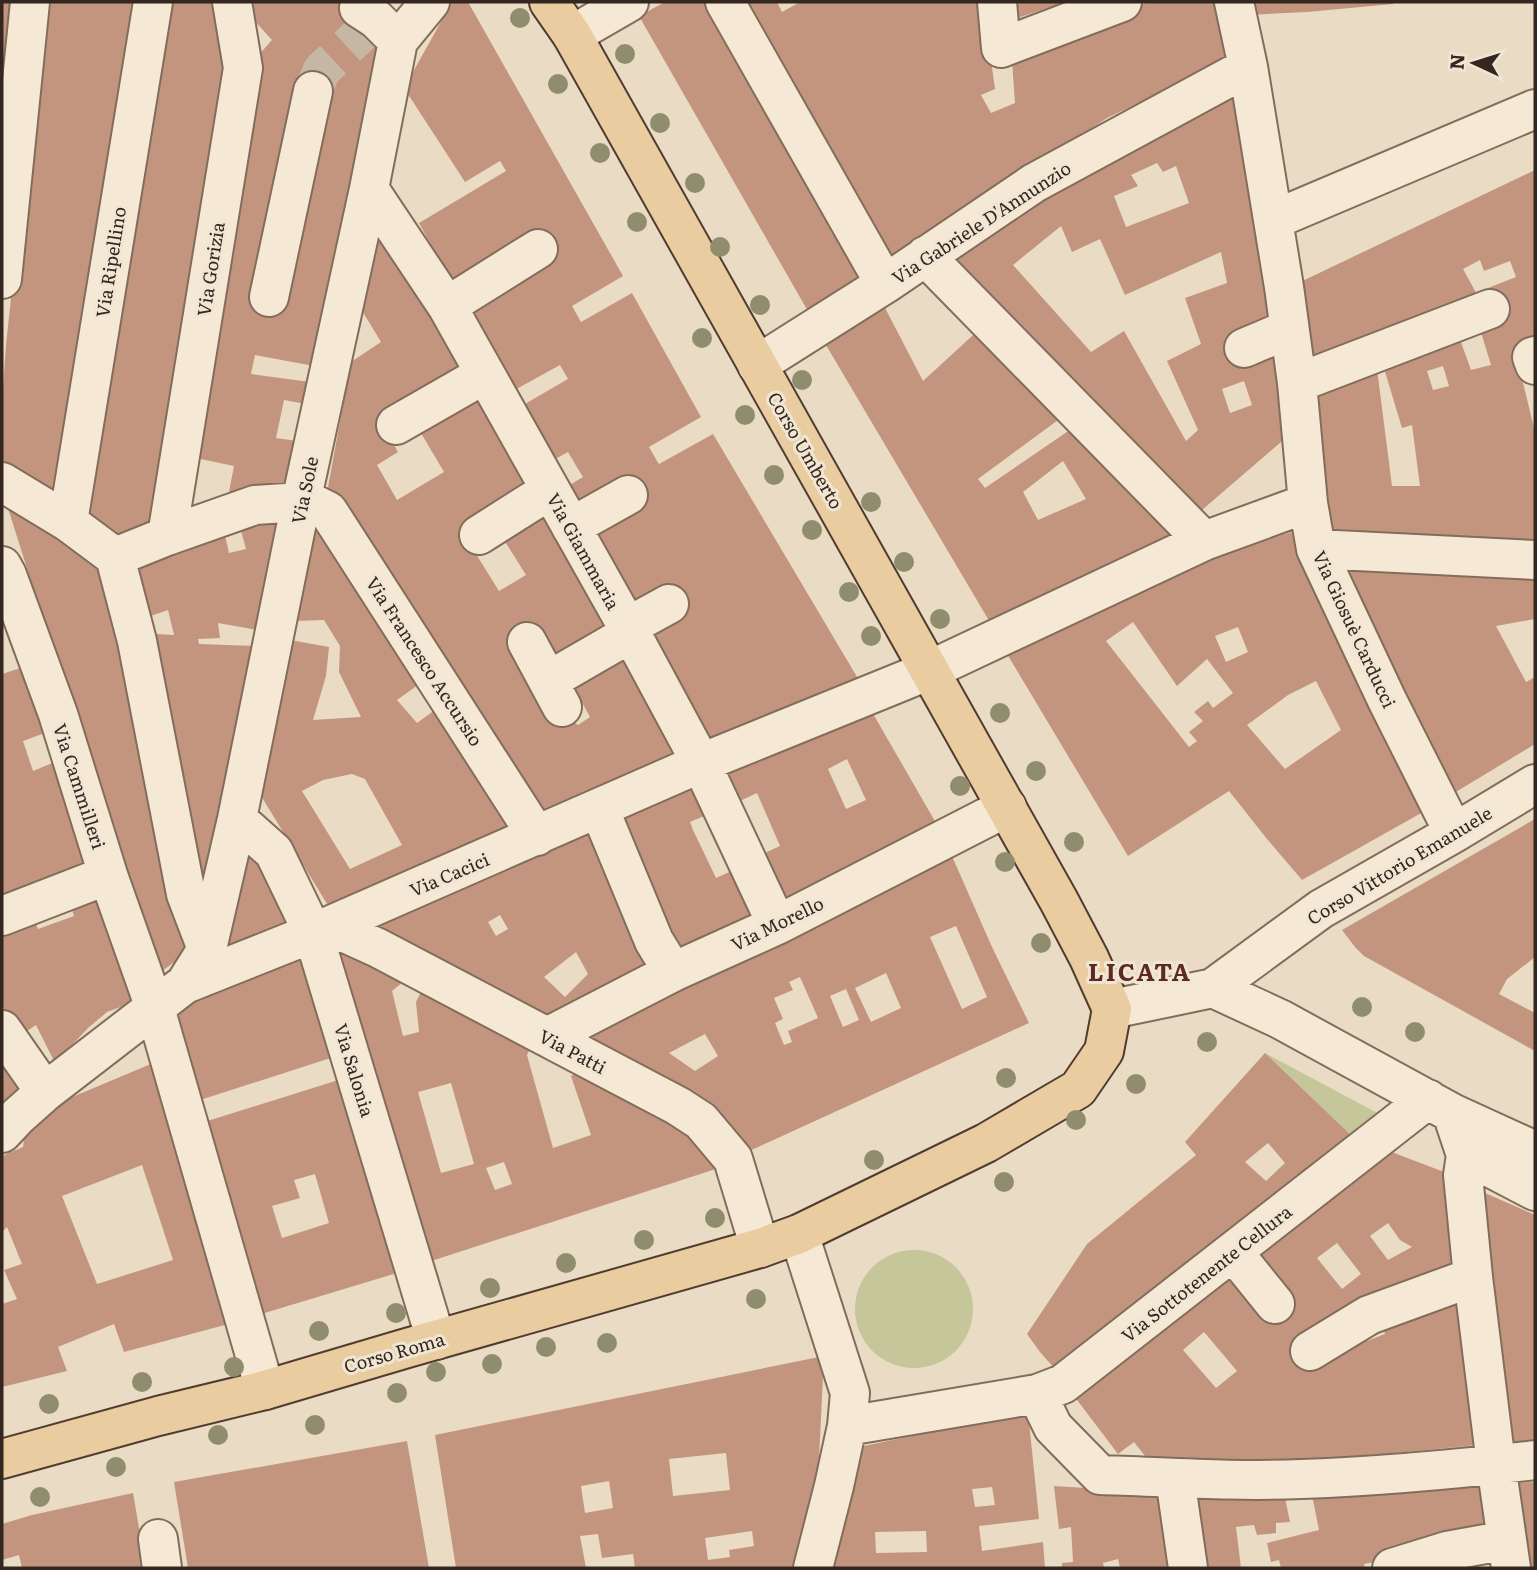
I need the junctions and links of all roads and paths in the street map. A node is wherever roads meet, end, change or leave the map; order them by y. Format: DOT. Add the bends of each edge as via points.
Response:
graph roads {
  1 [pos="30,2"];
  2 [pos="153,2"];
  3 [pos="232,2"];
  4 [pos="430,2"];
  5 [pos="549,2"];
  6 [pos="629,2"];
  7 [pos="725,2"];
  8 [pos="997,2"];
  9 [pos="1122,2"];
  10 [pos="1236,10"];
  11 [pos="572,35"];
  12 [pos="1248,67"];
  13 [pos="313,90"];
  14 [pos="1535,109"];
  15 [pos="369,189"];
  16 [pos="1273,220"];
  17 [pos="538,249"];
  18 [pos="925,256"];
  19 [pos="2,279"];
  20 [pos="885,284"];
  21 [pos="269,297"];
  22 [pos="447,306"];
  23 [pos="1490,309"];
  24 [pos="1289,329"];
  25 [pos="1244,348"];
  26 [pos="1535,356"];
  27 [pos="757,365"];
  28 [pos="1535,365"];
  29 [pos="485,373"];
  30 [pos="1297,383"];
  31 [pos="396,425"];
  32 [pos="556,481"];
  33 [pos="2,482"];
  34 [pos="628,495"];
  35 [pos="301,502"];
  36 [pos="1308,503"];
  37 [pos="68,522"];
  38 [pos="571,527"];
  39 [pos="479,535"];
  40 [pos="167,536"];
  41 [pos="1204,541"];
  42 [pos="1316,549"];
  43 [pos="115,557"];
  44 [pos="1535,560"];
  45 [pos="2,566"];
  46 [pos="669,604"];
  47 [pos="629,630"];
  48 [pos="527,642"];
  49 [pos="930,670"];
  50 [pos="701,763"];
  51 [pos="1535,784"];
  52 [pos="1007,807"];
  53 [pos="599,808"];
  54 [pos="237,819"];
  55 [pos="1454,833"];
  56 [pos="537,836"];
  57 [pos="108,875"];
  58 [pos="2,916"];
  59 [pos="777,925"];
  60 [pos="313,933"];
  61 [pos="207,949"];
  62 [pos="673,972"];
  63 [pos="185,984"];
  64 [pos="1213,988"];
  65 [pos="155,1008"];
  66 [pos="1112,1009"];
  67 [pos="2,1030"];
  68 [pos="547,1037"];
  69 [pos="45,1092"];
  70 [pos="1440,1106"];
  71 [pos="2,1133"];
  72 [pos="1535,1152"];
  73 [pos="1466,1155"];
  74 [pos="1535,1191"];
  75 [pos="781,1240"];
  76 [pos="1233,1252"];
  77 [pos="1473,1277"];
  78 [pos="1275,1304"];
  79 [pos="436,1340"];
  80 [pos="1310,1351"];
  81 [pos="265,1390"];
  82 [pos="1037,1394"];
  83 [pos="844,1436"];
  84 [pos="2,1459"];
  85 [pos="1535,1460"];
  86 [pos="1496,1464"];
  87 [pos="1163,1478"];
  88 [pos="1509,1554"];
  89 [pos="813,1568"];
  90 [pos="1188,1568"];
  91 [pos="1392,1568"];
  1 -- 19 [label="street"];
  2 -- 37 [label="street, Via Ripellino"];
  3 -- 40 [label="street, Via Gorizia" via="243,68"];
  4 -- 15 [label="street, Via Sole" via="374,25"];
  5 -- 11 [label="main road, Corso Umberto"];
  6 -- 11 [label="street"];
  7 -- 20 [label="street"];
  8 -- 9 [label="street" via="1001,48"];
  10 -- 12 [label="street, Via Giosuè Carducci"];
  11 -- 27 [label="main road, Corso Umberto"];
  12 -- 16 [label="street, Via Giosuè Carducci"];
  12 -- 18 [label="street, Via Gabriele D'Annunzio" via="1034,183"];
  13 -- 21 [label="street"];
  14 -- 16 [label="street"];
  15 -- 22 [label="street, Via Giammaria"];
  15 -- 35 [label="street, Via Sole"];
  16 -- 24 [label="street, Via Giosuè Carducci"];
  17 -- 22 [label="street"];
  18 -- 20 [label="street, Via Gabriele D'Annunzio"];
  18 -- 41 [label="street"];
  20 -- 27 [label="street, Via Gabriele D'Annunzio"];
  22 -- 29 [label="street, Via Giammaria"];
  23 -- 30 [label="street"];
  24 -- 25 [label="street"];
  24 -- 30 [label="street, Via Giosuè Carducci"];
  26 -- 28 [label="street"];
  27 -- 49 [label="main road, Corso Umberto"];
  29 -- 31 [label="street"];
  29 -- 32 [label="street, Via Giammaria"];
  30 -- 36 [label="street, Via Giosuè Carducci"];
  32 -- 38 [label="street, Via Giammaria"];
  32 -- 39 [label="street"];
  33 -- 37 [label="street"];
  34 -- 38 [label="street"];
  35 -- 40 [label="street" via="255,505"];
  35 -- 54 [label="street, Via Sole"];
  35 -- 56 [label="street, Via Francesco Accursio" via="328,511"];
  36 -- 41 [label="street, Via Cacici"];
  36 -- 42 [label="street, Via Giosuè Carducci"];
  37 -- 43 [label="street"];
  38 -- 47 [label="street, Via Giammaria"];
  40 -- 43 [label="street"];
  41 -- 49 [label="street, Via Cacici"];
  42 -- 44 [label="street"];
  42 -- 55 [label="street, Via Giosuè Carducci"];
  43 -- 61 [label="street" via="137,641 186,894"];
  45 -- 57 [label="street, Via Cammilleri" via="58,714"];
  46 -- 47 [label="street"];
  47 -- 48 [label="street" via="555,694"];
  47 -- 50 [label="street, Via Giammaria"];
  49 -- 50 [label="street, Via Cacici"];
  49 -- 52 [label="main road, Corso Umberto"];
  50 -- 53 [label="street, Via Cacici"];
  50 -- 59 [label="street, Via Giammaria"];
  51 -- 55 [label="street, Corso Vittorio Emanuele"];
  52 -- 59 [label="street, Via Morello"];
  52 -- 66 [label="main road, Corso Umberto"];
  53 -- 56 [label="street, Via Cacici"];
  53 -- 62 [label="street" via="654,941"];
  54 -- 60 [label="street, Via Salonia" via="274,852"];
  54 -- 61 [label="street, Via Sole"];
  55 -- 64 [label="street, Corso Vittorio Emanuele" via="1321,909"];
  56 -- 60 [label="street, Via Cacici"];
  57 -- 58 [label="street"];
  57 -- 65 [label="street, Via Cammilleri"];
  59 -- 62 [label="street, Via Morello"];
  60 -- 63 [label="street, Via Cacici"];
  60 -- 68 [label="street, Via Patti" via="345,933"];
  60 -- 79 [label="street, Via Salonia"];
  61 -- 63 [label="street, Via Sole"];
  62 -- 68 [label="street, Via Morello"];
  63 -- 65 [label="street, Via Cacici"];
  64 -- 66 [label="street, Corso Vittorio Emanuele"];
  64 -- 70 [label="street"];
  65 -- 69 [label="street, Via Cacici"];
  65 -- 81 [label="street, Via Cammilleri"];
  66 -- 75 [label="main road, Corso Roma" via="1104,1051 1078,1088 986,1143"];
  67 -- 69 [label="street"];
  68 -- 75 [label="street, Via Patti" via="701,1121 733,1159"];
  69 -- 71 [label="street, Via Cacici"];
  70 -- 72 [label="street"];
  70 -- 73 [label="street"];
  70 -- 76 [label="street, Via Sottotenente Cellura" via="1371,1144"];
  73 -- 74 [label="street"];
  73 -- 77 [label="street" via="1463,1175"];
  75 -- 79 [label="main road, Corso Roma"];
  75 -- 83 [label="street, Via Patti" via="850,1393"];
  76 -- 78 [label="street"];
  76 -- 82 [label="street, Via Sottotenente Cellura" via="1063,1384"];
  77 -- 80 [label="street" via="1369,1315"];
  77 -- 86 [label="street"];
  79 -- 81 [label="main road, Corso Roma"];
  81 -- 84 [label="main road, Corso Roma"];
  82 -- 83 [label="street, Via Sottotenente Cellura"];
  82 -- 87 [label="street" via="1053,1427 1100,1475"];
  83 -- 89 [label="street, Via Patti"];
  85 -- 86 [label="street"];
  86 -- 87 [label="street" via="1301,1479"];
  86 -- 88 [label="street"];
  87 -- 90 [label="street"];
  88 -- 91 [label="street" via="1447,1551"];
}
